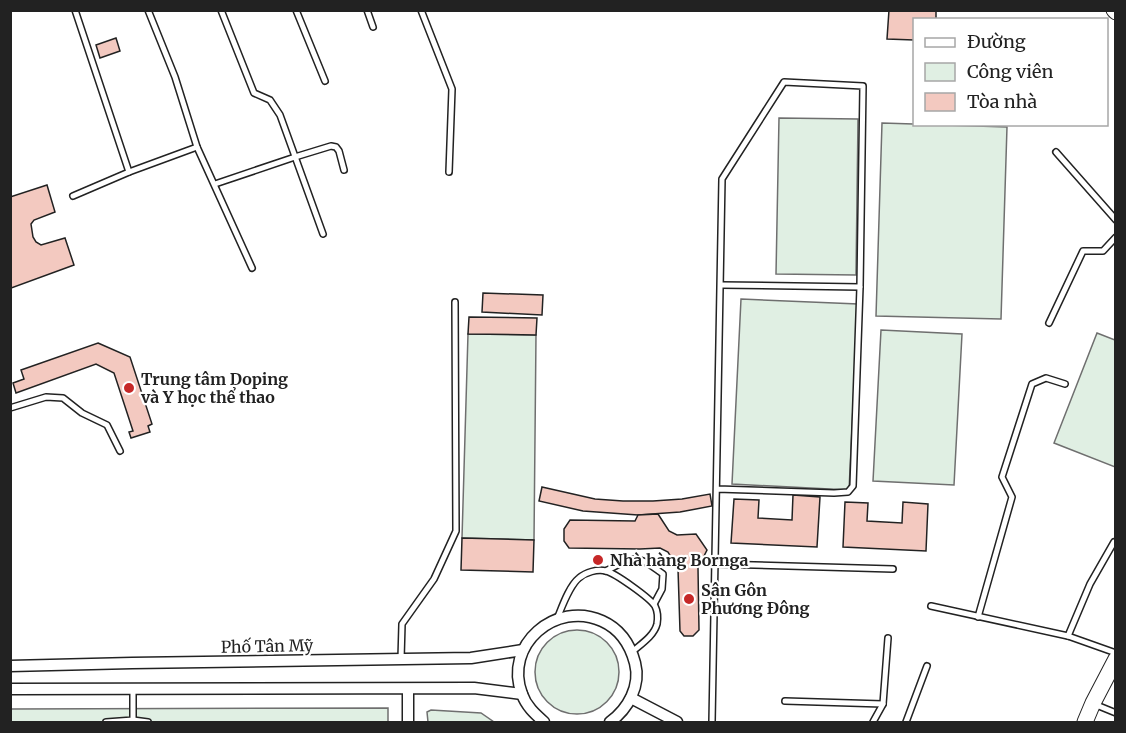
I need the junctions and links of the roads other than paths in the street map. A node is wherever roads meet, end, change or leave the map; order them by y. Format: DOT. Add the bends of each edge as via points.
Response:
graph roads {
  1 [pos="75,10"];
  2 [pos="148,10"];
  3 [pos="221,10"];
  4 [pos="296,10"];
  5 [pos="367,10"];
  6 [pos="421,10"];
  7 [pos="373,27"];
  8 [pos="325,81"];
  9 [pos="196,147"];
  10 [pos="1056,152"];
  11 [pos="295,157"];
  12 [pos="344,170"];
  13 [pos="129,172"];
  14 [pos="450,172"];
  15 [pos="215,184"];
  16 [pos="73,196"];
  17 [pos="1116,220"];
  18 [pos="323,234"];
  19 [pos="1116,237"];
  20 [pos="252,268"];
  21 [pos="721,285"];
  22 [pos="860,287"];
  23 [pos="455,302"];
  24 [pos="1049,323"];
  25 [pos="1065,384"];
  26 [pos="10,408"];
  27 [pos="120,451"];
  28 [pos="717,489"];
  29 [pos="1114,542"];
  30 [pos="716,564"];
  31 [pos="893,569"];
  32 [pos="606,571"];
  33 [pos="654,604"];
  34 [pos="931,606"];
  35 [pos="978,616"];
  36 [pos="557,619"];
  37 [pos="1068,636"];
  38 [pos="888,638"];
  39 [pos="524,650"];
  40 [pos="632,652"];
  41 [pos="1116,653"];
  42 [pos="401,659"];
  43 [pos="1116,660"];
  44 [pos="10,666"];
  45 [pos="927,666"];
  46 [pos="408,688"];
  47 [pos="10,689"];
  48 [pos="133,689"];
  49 [pos="522,694"];
  50 [pos="632,698"];
  51 [pos="785,702"];
  52 [pos="1093,703"];
  53 [pos="883,704"];
  54 [pos="1116,713"];
  55 [pos="133,720"];
  56 [pos="106,723"];
  57 [pos="148,723"];
  58 [pos="408,723"];
  59 [pos="544,723"];
  60 [pos="610,723"];
  61 [pos="677,723"];
  62 [pos="712,723"];
  63 [pos="873,723"];
  64 [pos="906,723"];
  65 [pos="1085,723"];
  1 -- 13 [label="lane"];
  2 -- 9 [label="lane"];
  3 -- 11 [label="lane" via="254,93 270,100 280,115"];
  4 -- 8 [label="lane"];
  5 -- 7 [label="lane"];
  6 -- 14 [label="lane" via="452,89"];
  9 -- 13 [label="lane"];
  9 -- 15 [label="lane"];
  10 -- 17 [label="lane"];
  11 -- 12 [label="lane" via="336,147"];
  11 -- 15 [label="lane"];
  11 -- 18 [label="lane"];
  13 -- 16 [label="lane"];
  15 -- 20 [label="lane"];
  19 -- 24 [label="lane" via="1103,251 1083,251"];
  21 -- 22 [label="lane"];
  21 -- 22 [label="lane" via="722,179 784,82 863,86"];
  21 -- 28 [label="lane"];
  22 -- 28 [label="lane" via="853,486 848,492 834,493"];
  23 -- 42 [label="lane" via="456,531 434,579 402,624"];
  25 -- 35 [label="lane" via="1047,378 1032,384 1002,477 1012,497"];
  26 -- 27 [label="lane" via="46,397 63,398 82,413 108,425"];
  28 -- 30 [label="lane"];
  29 -- 37 [label="lane" via="1090,584"];
  30 -- 31 [label="lane"];
  30 -- 62 [label="lane"];
  32 -- 33 [label="lane"];
  32 -- 33 [label="lane" via="629,558 644,560 663,574 662,589"];
  32 -- 36 [label="lane" via="579,577"];
  33 -- 40 [label="lane" via="658,613 654,633"];
  34 -- 35 [label="lane"];
  35 -- 37 [label="lane"];
  36 -- 39 [label="street" via="543,626"];
  36 -- 40 [label="street" via="574,615 609,624"];
  37 -- 41 [label="lane"];
  38 -- 53 [label="lane"];
  39 -- 42 [label="street, Phố Tân Mỹ" via="471,658"];
  39 -- 49 [label="street" via="518,680"];
  40 -- 50 [label="street" via="636,683"];
  42 -- 44 [label="street, Phố Tân Mỹ"];
  43 -- 52 [label="street"];
  45 -- 64 [label="lane"];
  46 -- 48 [label="street"];
  46 -- 49 [label="street" via="474,688"];
  46 -- 58 [label="street"];
  47 -- 48 [label="street"];
  48 -- 55 [label="lane"];
  49 -- 59 [label="street"];
  50 -- 60 [label="street"];
  50 -- 61 [label="street"];
  51 -- 53 [label="lane"];
  52 -- 54 [label="lane"];
  52 -- 65 [label="street"];
  53 -- 63 [label="lane"];
  55 -- 56 [label="lane"];
  55 -- 57 [label="lane"];
}
